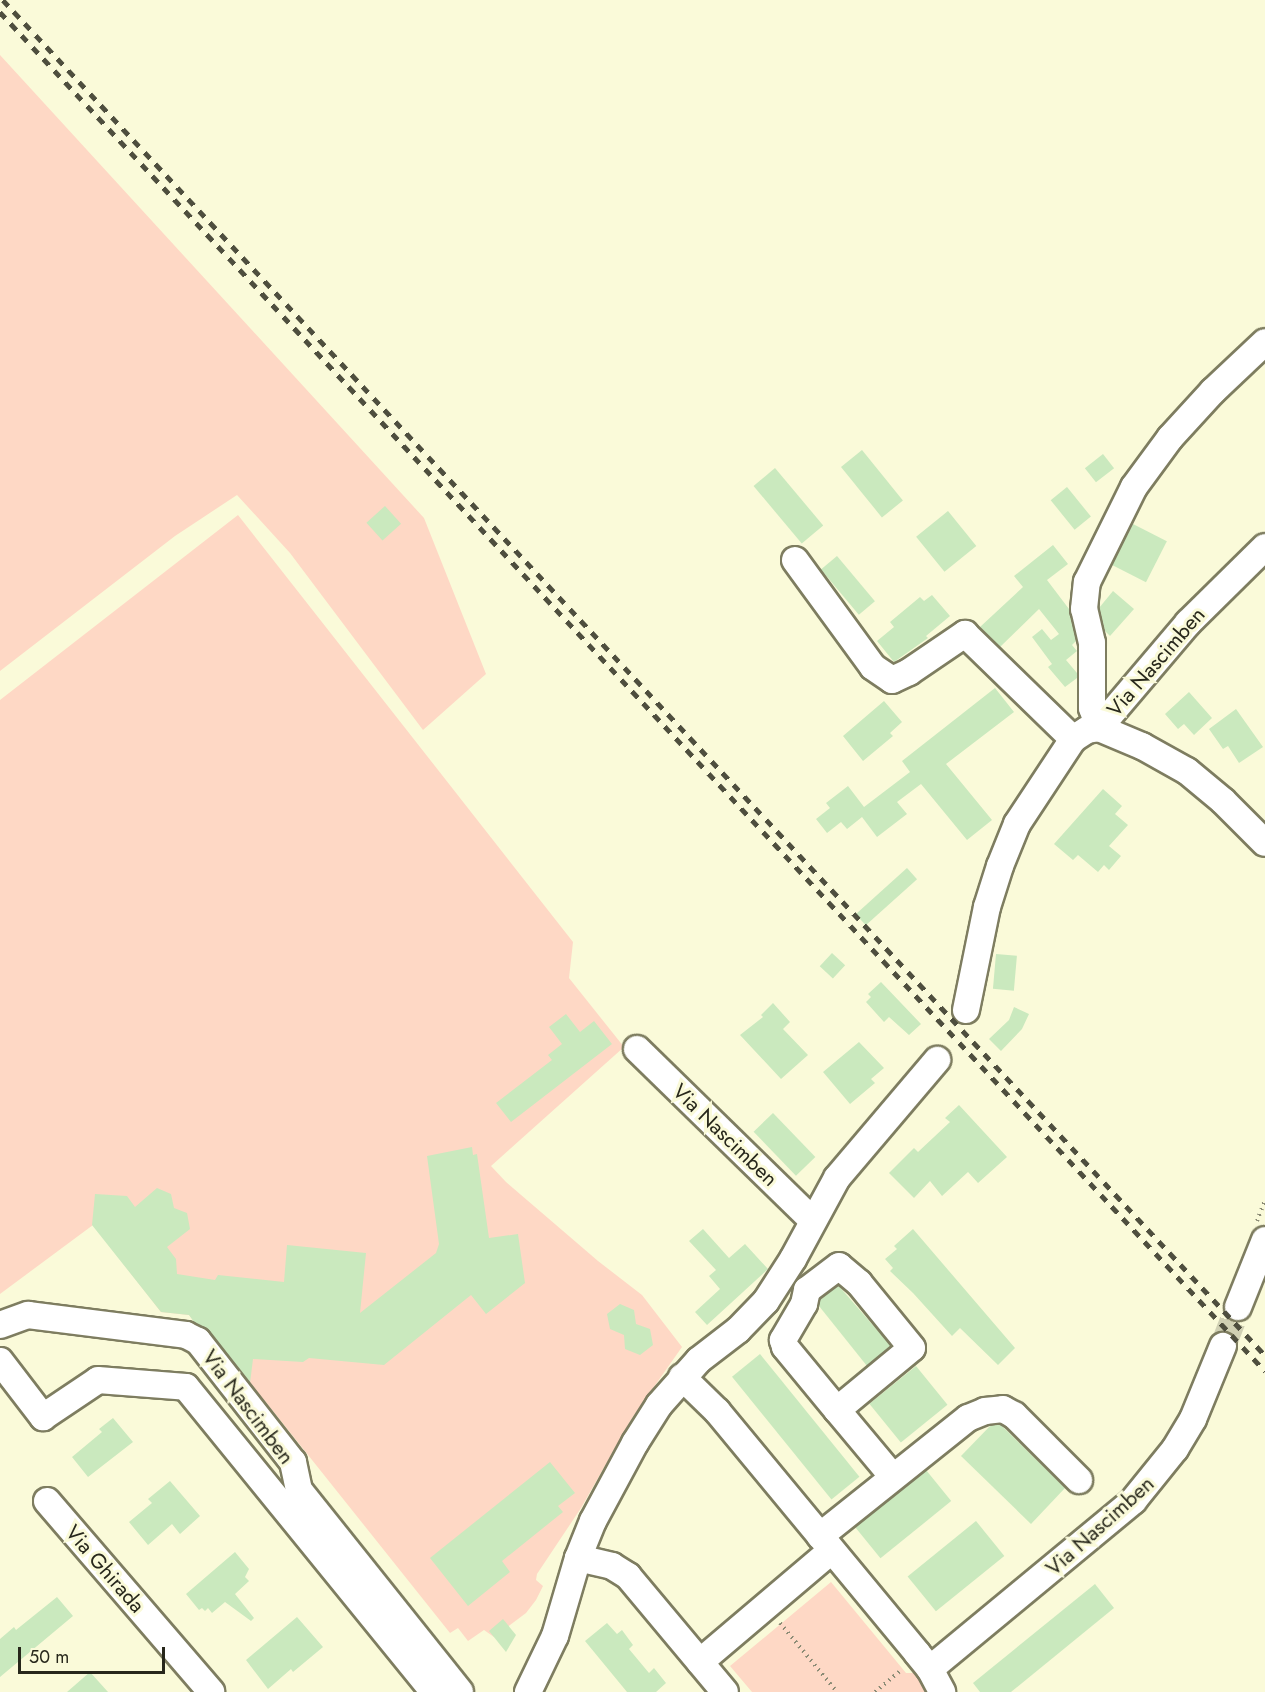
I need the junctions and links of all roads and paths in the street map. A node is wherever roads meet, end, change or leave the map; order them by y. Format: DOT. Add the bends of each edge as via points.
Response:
graph roads {
  1 [pos="1265,342"];
  2 [pos="1265,547"];
  3 [pos="795,560"];
  4 [pos="1099,728"];
  5 [pos="1073,739"];
  6 [pos="1265,843"];
  7 [pos="966,1010"];
  8 [pos="637,1049"];
  9 [pos="937,1060"];
  10 [pos="812,1220"];
  11 [pos="1265,1240"];
  12 [pos="1238,1307"];
  13 [pos="0,1325"];
  14 [pos="1223,1346"];
  15 [pos="0,1360"];
  16 [pos="682,1377"];
  17 [pos="837,1410"];
  18 [pos="893,1477"];
  19 [pos="1079,1480"];
  20 [pos="47,1501"];
  21 [pos="826,1544"];
  22 [pos="578,1558"];
  23 [pos="777,1620"];
  24 [pos="700,1662"];
  25 [pos="905,1667"];
  26 [pos="930,1669"];
  27 [pos="211,1692"];
  28 [pos="434,1692"];
  29 [pos="460,1692"];
  30 [pos="528,1692"];
  31 [pos="725,1692"];
  32 [pos="837,1692"];
  33 [pos="875,1692"];
  34 [pos="942,1692"];
  1 -- 4 [label="street" via="1213,390 1134,487 1087,582 1084,609 1092,643 1092,708"];
  2 -- 4 [label="street, Via Nascimben" via="1188,623"];
  3 -- 5 [label="street" via="873,668 892,680 965,634"];
  4 -- 5 [label="street, Via Nascimben"];
  4 -- 6 [label="street" via="1187,771"];
  5 -- 7 [label="street" via="1017,824 1000,866 987,907"];
  8 -- 10 [label="street, Via Nascimben"];
  9 -- 10 [label="street" via="853,1157"];
  10 -- 16 [label="street" via="766,1301"];
  11 -- 12 [label="street"];
  13 -- 29 [label="street, Via Nascimben" via="28,1315 186,1335 198,1341 293,1462 300,1490"];
  14 -- 26 [label="street, Via Nascimben" via="1193,1419 1175,1449 1133,1501"];
  15 -- 28 [label="street, Via Nascimben" via="43,1417 98,1380 186,1387"];
  16 -- 21 [label="street" via="710,1403"];
  16 -- 22 [label="street" via="635,1443"];
  17 -- 17 [label="street" via="912,1348 840,1266 807,1290 804,1304 783,1340"];
  17 -- 18 [label="street"];
  18 -- 19 [label="street" via="975,1414 1003,1409 1022,1422"];
  18 -- 21 [label="street"];
  20 -- 27 [label="street, Via Ghirada"];
  21 -- 24 [label="street"];
  21 -- 26 [label="street"];
  22 -- 24 [label="street" via="612,1566 628,1576"];
  22 -- 30 [label="street" via="555,1636"];
  23 -- 32 [label="path"];
  24 -- 31 [label="street"];
  25 -- 33 [label="path"];
  26 -- 34 [label="street"];
}
